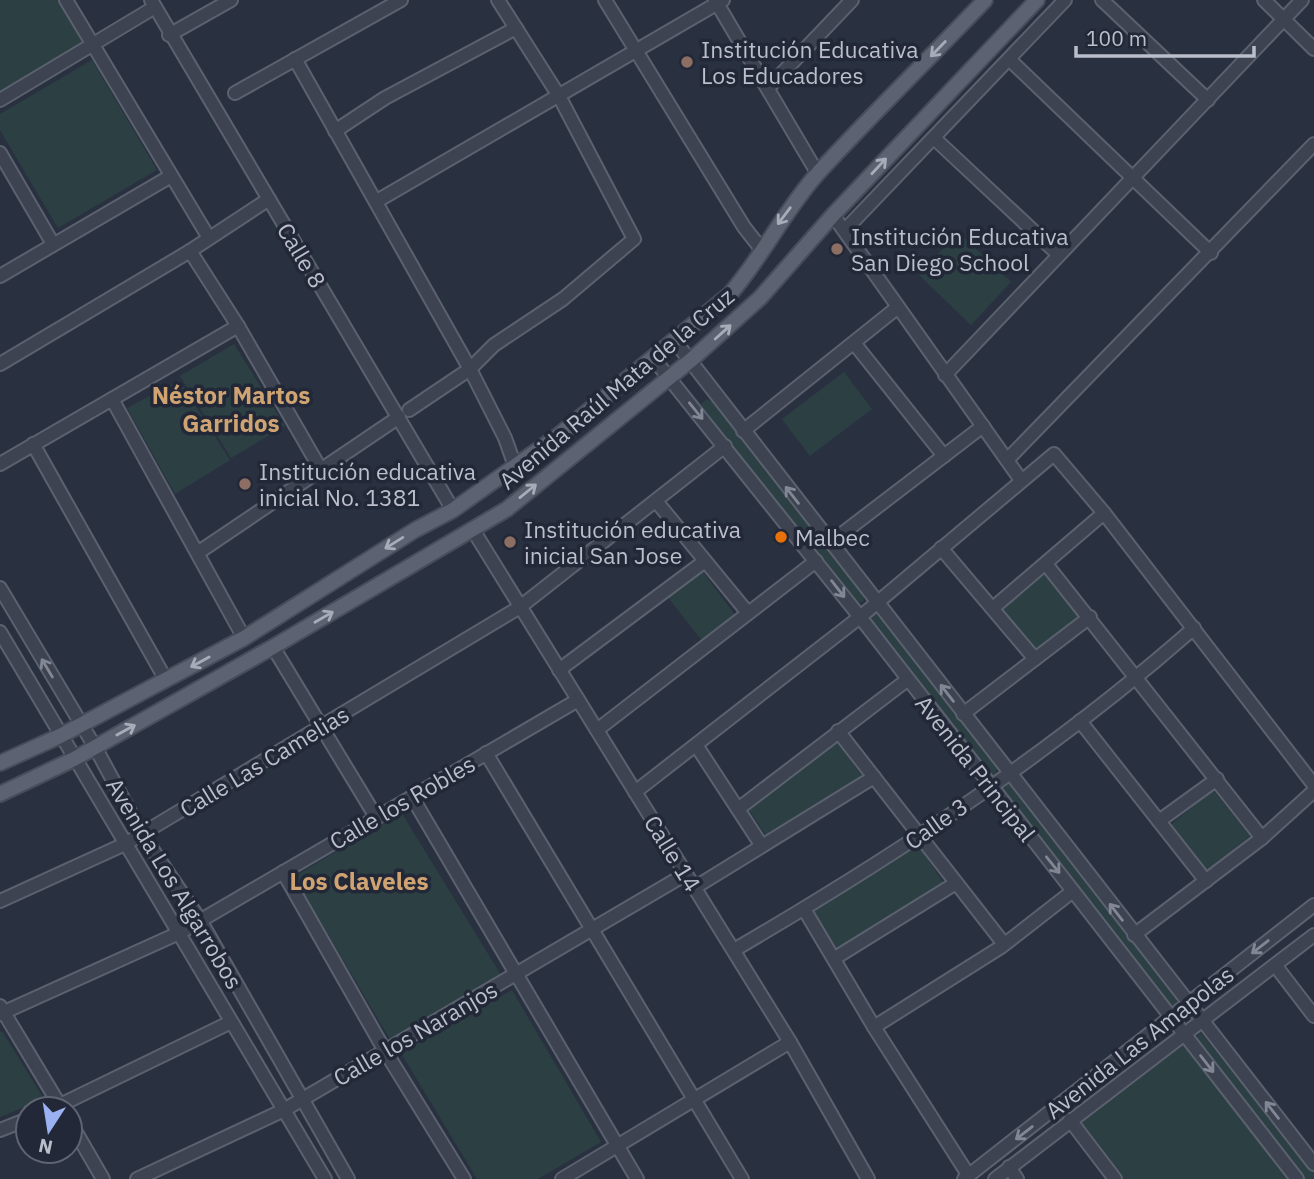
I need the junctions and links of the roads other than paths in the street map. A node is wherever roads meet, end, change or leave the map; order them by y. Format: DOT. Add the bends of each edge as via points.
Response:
graph roads {
  1 [pos="66,0"];
  2 [pos="231,0"];
  3 [pos="401,0"];
  4 [pos="498,0"];
  5 [pos="604,0"];
  6 [pos="852,0"];
  7 [pos="1037,0"];
  8 [pos="1065,0"];
  9 [pos="1102,0"];
  10 [pos="1265,0"];
  11 [pos="1303,0"];
  12 [pos="719,2"];
  13 [pos="980,2"];
  14 [pos="153,3"];
  15 [pos="1284,19"];
  16 [pos="516,28"];
  17 [pos="169,35"];
  18 [pos="93,45"];
  19 [pos="1314,49"];
  20 [pos="635,52"];
  21 [pos="1009,59"];
  22 [pos="295,60"];
  23 [pos="768,88"];
  24 [pos="234,93"];
  25 [pos="559,96"];
  26 [pos="0,100"];
  27 [pos="1208,100"];
  28 [pos="335,131"];
  29 [pos="934,138"];
  30 [pos="1314,144"];
  31 [pos="0,153"];
  32 [pos="818,174"];
  33 [pos="171,176"];
  34 [pos="1135,178"];
  35 [pos="269,199"];
  36 [pos="377,201"];
  37 [pos="833,215"];
  38 [pos="845,230"];
  39 [pos="209,239"];
  40 [pos="53,244"];
  41 [pos="762,250"];
  42 [pos="190,251"];
  43 [pos="1210,253"];
  44 [pos="1059,255"];
  45 [pos="0,276"];
  46 [pos="898,307"];
  47 [pos="238,326"];
  48 [pos="674,341"];
  49 [pos="854,343"];
  50 [pos="653,358"];
  51 [pos="691,360"];
  52 [pos="0,364"];
  53 [pos="470,369"];
  54 [pos="945,374"];
  55 [pos="669,378"];
  56 [pos="112,399"];
  57 [pos="404,414"];
  58 [pos="983,426"];
  59 [pos="743,431"];
  60 [pos="33,444"];
  61 [pos="725,446"];
  62 [pos="944,456"];
  63 [pos="1007,460"];
  64 [pos="0,464"];
  65 [pos="515,466"];
  66 [pos="321,470"];
  67 [pos="1021,480"];
  68 [pos="656,501"];
  69 [pos="453,510"];
  70 [pos="1104,513"];
  71 [pos="472,530"];
  72 [pos="830,544"];
  73 [pos="941,548"];
  74 [pos="200,552"];
  75 [pos="705,561"];
  76 [pos="816,561"];
  77 [pos="1046,564"];
  78 [pos="0,588"];
  79 [pos="877,601"];
  80 [pos="520,607"];
  81 [pos="993,608"];
  82 [pos="748,613"];
  83 [pos="860,617"];
  84 [pos="1090,617"];
  85 [pos="1194,628"];
  86 [pos="0,632"];
  87 [pos="244,638"];
  88 [pos="273,648"];
  89 [pos="1035,659"];
  90 [pos="559,670"];
  91 [pos="1138,677"];
  92 [pos="166,680"];
  93 [pos="907,680"];
  94 [pos="578,700"];
  95 [pos="963,714"];
  96 [pos="1080,721"];
  97 [pos="81,724"];
  98 [pos="321,727"];
  99 [pos="597,730"];
  100 [pos="838,731"];
  101 [pos="60,736"];
  102 [pos="696,745"];
  103 [pos="95,747"];
  104 [pos="486,754"];
  105 [pos="74,759"];
  106 [pos="0,763"];
  107 [pos="1008,772"];
  108 [pos="874,777"];
  109 [pos="1217,779"];
  110 [pos="1314,785"];
  111 [pos="989,786"];
  112 [pos="1314,791"];
  113 [pos="635,792"];
  114 [pos="0,794"];
  115 [pos="412,797"];
  116 [pos="738,809"];
  117 [pos="376,817"];
  118 [pos="1159,821"];
  119 [pos="142,834"];
  120 [pos="919,836"];
  121 [pos="1262,838"];
  122 [pos="125,844"];
  123 [pos="762,846"];
  124 [pos="284,872"];
  125 [pos="686,874"];
  126 [pos="1206,881"];
  127 [pos="956,884"];
  128 [pos="694,888"];
  129 [pos="1073,891"];
  130 [pos="0,901"];
  131 [pos="1314,905"];
  132 [pos="804,909"];
  133 [pos="200,920"];
  134 [pos="593,929"];
  135 [pos="179,933"];
  136 [pos="1134,935"];
  137 [pos="1314,936"];
  138 [pos="1004,944"];
  139 [pos="734,950"];
  140 [pos="835,958"];
  141 [pos="1275,965"];
  142 [pos="516,974"];
  143 [pos="1188,1003"];
  144 [pos="1,1010"];
  145 [pos="1314,1016"];
  146 [pos="1170,1017"];
  147 [pos="1202,1021"];
  148 [pos="231,1022"];
  149 [pos="874,1027"];
  150 [pos="1184,1035"];
  151 [pos="790,1042"];
  152 [pos="385,1051"];
  153 [pos="50,1095"];
  154 [pos="84,1095"];
  155 [pos="302,1100"];
  156 [pos="693,1102"];
  157 [pos="284,1110"];
  158 [pos="1070,1120"];
  159 [pos="84,1146"];
  160 [pos="619,1146"];
  161 [pos="1314,1164"];
  162 [pos="1009,1167"];
  163 [pos="967,1177"];
  164 [pos="103,1179"];
  165 [pos="137,1179"];
  166 [pos="325,1179"];
  167 [pos="348,1179"];
  168 [pos="464,1179"];
  169 [pos="562,1179"];
  170 [pos="637,1179"];
  171 [pos="741,1179"];
  172 [pos="868,1179"];
  173 [pos="995,1179"];
  174 [pos="1017,1179"];
  175 [pos="1115,1179"];
  176 [pos="1297,1179"];
  1 -- 18 [label="street"];
  2 -- 17 [label="street"];
  3 -- 22 [label="street"];
  4 -- 16 [label="street"];
  5 -- 20 [label="street"];
  6 -- 23 [label="street"];
  37 -- 7 [label="main road, Avenida Raúl Mata de la Cruz, one-way"];
  8 -- 21 [label="street"];
  9 -- 27 [label="street"];
  10 -- 15 [label="street"];
  11 -- 15 [label="street"];
  12 -- 20 [label="street"];
  12 -- 23 [label="street"];
  13 -- 32 [label="main road, Avenida Raúl Mata de la Cruz, one-way"];
  14 -- 17 [label="street, Calle 8"];
  14 -- 18 [label="street"];
  15 -- 19 [label="street"];
  15 -- 27 [label="street"];
  16 -- 25 [label="street"];
  16 -- 28 [label="street" via="385,98"];
  17 -- 35 [label="street, Calle 8"];
  18 -- 26 [label="street"];
  18 -- 33 [label="street"];
  20 -- 25 [label="street"];
  20 -- 41 [label="street"];
  21 -- 29 [label="street"];
  21 -- 34 [label="street"];
  22 -- 24 [label="street"];
  22 -- 28 [label="street"];
  23 -- 32 [label="street"];
  25 -- 36 [label="street"];
  25 -- 53 [label="street" via="634,239 563,299 494,345"];
  27 -- 34 [label="street"];
  28 -- 36 [label="street"];
  29 -- 38 [label="street"];
  29 -- 44 [label="street"];
  30 -- 43 [label="street"];
  31 -- 40 [label="street"];
  32 -- 41 [label="main road, Avenida Raúl Mata de la Cruz, one-way"];
  33 -- 39 [label="street"];
  33 -- 40 [label="street"];
  34 -- 43 [label="street"];
  34 -- 44 [label="street"];
  35 -- 39 [label="street"];
  35 -- 57 [label="street, Calle 8"];
  36 -- 53 [label="street"];
  37 -- 38 [label="street"];
  51 -- 37 [label="main road, Avenida Raúl Mata de la Cruz, one-way" via="761,299"];
  38 -- 46 [label="street"];
  39 -- 42 [label="street"];
  40 -- 45 [label="street"];
  41 -- 48 [label="main road, Avenida Raúl Mata de la Cruz" via="730,294"];
  42 -- 47 [label="street"];
  42 -- 52 [label="street"];
  43 -- 63 [label="street"];
  44 -- 54 [label="street"];
  46 -- 49 [label="street"];
  46 -- 54 [label="street"];
  47 -- 56 [label="street"];
  47 -- 66 [label="street"];
  48 -- 50 [label="main road, Avenida Raúl Mata de la Cruz"];
  48 -- 51 [label="street, Avenida Principal"];
  49 -- 59 [label="street"];
  49 -- 62 [label="street"];
  50 -- 55 [label="street, Avenida Principal"];
  50 -- 65 [label="main road, Avenida Raúl Mata de la Cruz"];
  51 -- 55 [label="main road, Avenida Raúl Mata de la Cruz"];
  51 -- 59 [label="street, Avenida Principal"];
  53 -- 57 [label="street"];
  53 -- 65 [label="street"];
  54 -- 58 [label="street"];
  55 -- 61 [label="street, Avenida Principal, one-way"];
  71 -- 55 [label="main road, Avenida Raúl Mata de la Cruz, one-way" via="507,509"];
  56 -- 60 [label="street"];
  56 -- 74 [label="street"];
  57 -- 66 [label="street"];
  57 -- 69 [label="street, Calle 8"];
  58 -- 62 [label="street"];
  58 -- 63 [label="street"];
  72 -- 59 [label="street, Avenida Principal, one-way"];
  60 -- 64 [label="street"];
  60 -- 92 [label="street"];
  61 -- 68 [label="street, Calle Las Camelias"];
  61 -- 76 [label="street, Avenida Principal"];
  62 -- 72 [label="street"];
  63 -- 67 [label="street"];
  65 -- 69 [label="main road, Avenida Raúl Mata de la Cruz"];
  66 -- 74 [label="street"];
  67 -- 70 [label="street" via="1054,454"];
  67 -- 73 [label="street"];
  68 -- 75 [label="street"];
  68 -- 80 [label="street, Calle Las Camelias"];
  69 -- 87 [label="main road, Avenida Raúl Mata de la Cruz, one-way"];
  70 -- 77 [label="street"];
  70 -- 85 [label="street"];
  71 -- 80 [label="street, Calle 14"];
  88 -- 71 [label="main road, Avenida Raúl Mata de la Cruz, one-way"];
  72 -- 79 [label="street, Avenida Principal"];
  73 -- 79 [label="street"];
  73 -- 81 [label="street"];
  74 -- 87 [label="street"];
  75 -- 82 [label="street"];
  75 -- 90 [label="street"];
  76 -- 82 [label="street"];
  76 -- 83 [label="street, Avenida Principal, one-way"];
  77 -- 81 [label="street"];
  77 -- 84 [label="street"];
  97 -- 78 [label="street, Avenida Los Algarrobos, one-way"];
  79 -- 83 [label="street"];
  95 -- 79 [label="street, Avenida Principal, one-way"];
  80 -- 90 [label="street, Calle 14"];
  80 -- 98 [label="street, Calle Las Camelias"];
  81 -- 89 [label="street"];
  82 -- 99 [label="street"];
  83 -- 93 [label="street, Avenida Principal"];
  83 -- 102 [label="street"];
  84 -- 89 [label="street"];
  84 -- 91 [label="street"];
  85 -- 91 [label="street, Calle 3"];
  85 -- 110 [label="street"];
  86 -- 101 [label="street, Avenida Los Algarrobos"];
  87 -- 92 [label="main road, Avenida Raúl Mata de la Cruz, one-way"];
  88 -- 98 [label="street"];
  103 -- 88 [label="main road, Avenida Raúl Mata de la Cruz, one-way"];
  89 -- 95 [label="street"];
  90 -- 94 [label="street, Calle 14"];
  91 -- 96 [label="street, Calle 3"];
  91 -- 109 [label="street"];
  92 -- 97 [label="main road, Avenida Raúl Mata de la Cruz"];
  93 -- 100 [label="street"];
  93 -- 111 [label="street, Avenida Principal"];
  94 -- 99 [label="street, Calle 14"];
  94 -- 104 [label="street, Calle los Robles"];
  95 -- 107 [label="street, Avenida Principal"];
  96 -- 107 [label="street, Calle 3"];
  96 -- 118 [label="street"];
  97 -- 101 [label="main road, Avenida Raúl Mata de la Cruz"];
  97 -- 103 [label="street, Avenida Los Algarrobos"];
  98 -- 117 [label="street"];
  98 -- 119 [label="street, Calle Las Camelias"];
  99 -- 113 [label="street, Calle 14"];
  100 -- 108 [label="street"];
  100 -- 116 [label="street"];
  101 -- 105 [label="street, Avenida Los Algarrobos"];
  101 -- 106 [label="main road, Avenida Raúl Mata de la Cruz"];
  102 -- 113 [label="street"];
  102 -- 116 [label="street"];
  103 -- 105 [label="main road, Avenida Raúl Mata de la Cruz"];
  103 -- 119 [label="street, Avenida Los Algarrobos"];
  104 -- 115 [label="street, Calle los Robles"];
  104 -- 134 [label="street"];
  105 -- 114 [label="main road, Avenida Raúl Mata de la Cruz"];
  105 -- 122 [label="street, Avenida Los Algarrobos"];
  107 -- 111 [label="street, Calle 3"];
  136 -- 107 [label="street, Avenida Principal, one-way"];
  108 -- 120 [label="street"];
  108 -- 123 [label="street"];
  109 -- 118 [label="street"];
  109 -- 121 [label="street"];
  111 -- 120 [label="street, Calle 3"];
  111 -- 129 [label="street, Avenida Principal, one-way"];
  112 -- 121 [label="street"];
  113 -- 125 [label="street, Calle 14"];
  115 -- 117 [label="street, Calle los Robles"];
  115 -- 142 [label="street"];
  116 -- 123 [label="street"];
  117 -- 124 [label="street, Calle los Robles"];
  118 -- 126 [label="street"];
  119 -- 122 [label="street, Calle Las Camelias"];
  119 -- 133 [label="street, Avenida Los Algarrobos"];
  120 -- 127 [label="street"];
  120 -- 132 [label="street, Calle 3"];
  121 -- 126 [label="street"];
  122 -- 130 [label="street, Calle Las Camelias"];
  122 -- 135 [label="street, Avenida Los Algarrobos"];
  123 -- 128 [label="street"];
  124 -- 133 [label="street, Calle los Robles"];
  124 -- 152 [label="street"];
  125 -- 128 [label="street, Calle 14"];
  125 -- 134 [label="street, Calle los Naranjos"];
  126 -- 136 [label="street"];
  127 -- 138 [label="street"];
  127 -- 140 [label="street"];
  128 -- 139 [label="street, Calle 14"];
  129 -- 138 [label="street"];
  129 -- 146 [label="street, Avenida Principal"];
  131 -- 143 [label="street, Avenida Las Amapolas, one-way"];
  132 -- 139 [label="street, Calle 3"];
  132 -- 140 [label="street"];
  133 -- 135 [label="street, Calle los Robles"];
  133 -- 155 [label="street, Avenida Los Algarrobos"];
  134 -- 142 [label="street, Calle los Naranjos"];
  134 -- 156 [label="street"];
  135 -- 144 [label="street, Calle los Robles"];
  135 -- 148 [label="street, Avenida Los Algarrobos"];
  136 -- 143 [label="street, Avenida Principal"];
  137 -- 141 [label="street, Avenida Las Amapolas"];
  138 -- 149 [label="street"];
  139 -- 151 [label="street, Calle 14"];
  140 -- 149 [label="street"];
  141 -- 145 [label="street"];
  141 -- 147 [label="street, Avenida Las Amapolas"];
  142 -- 152 [label="street, Calle los Naranjos"];
  142 -- 160 [label="street"];
  143 -- 146 [label="street, Avenida Las Amapolas"];
  143 -- 147 [label="street, Avenida Principal"];
  144 -- 153 [label="street"];
  146 -- 150 [label="street, Avenida Principal"];
  146 -- 163 [label="street, Avenida Las Amapolas, one-way"];
  147 -- 150 [label="street, Avenida Las Amapolas"];
  161 -- 147 [label="street, Avenida Principal, one-way"];
  148 -- 154 [label="street"];
  148 -- 157 [label="street, Avenida Los Algarrobos"];
  149 -- 163 [label="street"];
  150 -- 158 [label="street, Avenida Las Amapolas"];
  150 -- 176 [label="street, Avenida Principal, one-way"];
  151 -- 156 [label="street"];
  151 -- 172 [label="street, Calle 14"];
  152 -- 155 [label="street, Calle los Naranjos"];
  152 -- 168 [label="street"];
  155 -- 157 [label="street, Calle los Naranjos"];
  155 -- 167 [label="street, Avenida Los Algarrobos"];
  156 -- 160 [label="street"];
  156 -- 171 [label="street"];
  157 -- 165 [label="street, Calle los Naranjos"];
  157 -- 166 [label="street, Avenida Los Algarrobos"];
  158 -- 162 [label="street, Avenida Las Amapolas"];
  158 -- 175 [label="street"];
  159 -- 164 [label="street"];
  160 -- 169 [label="street"];
  160 -- 170 [label="street"];
  162 -- 173 [label="street, Avenida Las Amapolas"];
  162 -- 174 [label="street"];
}
